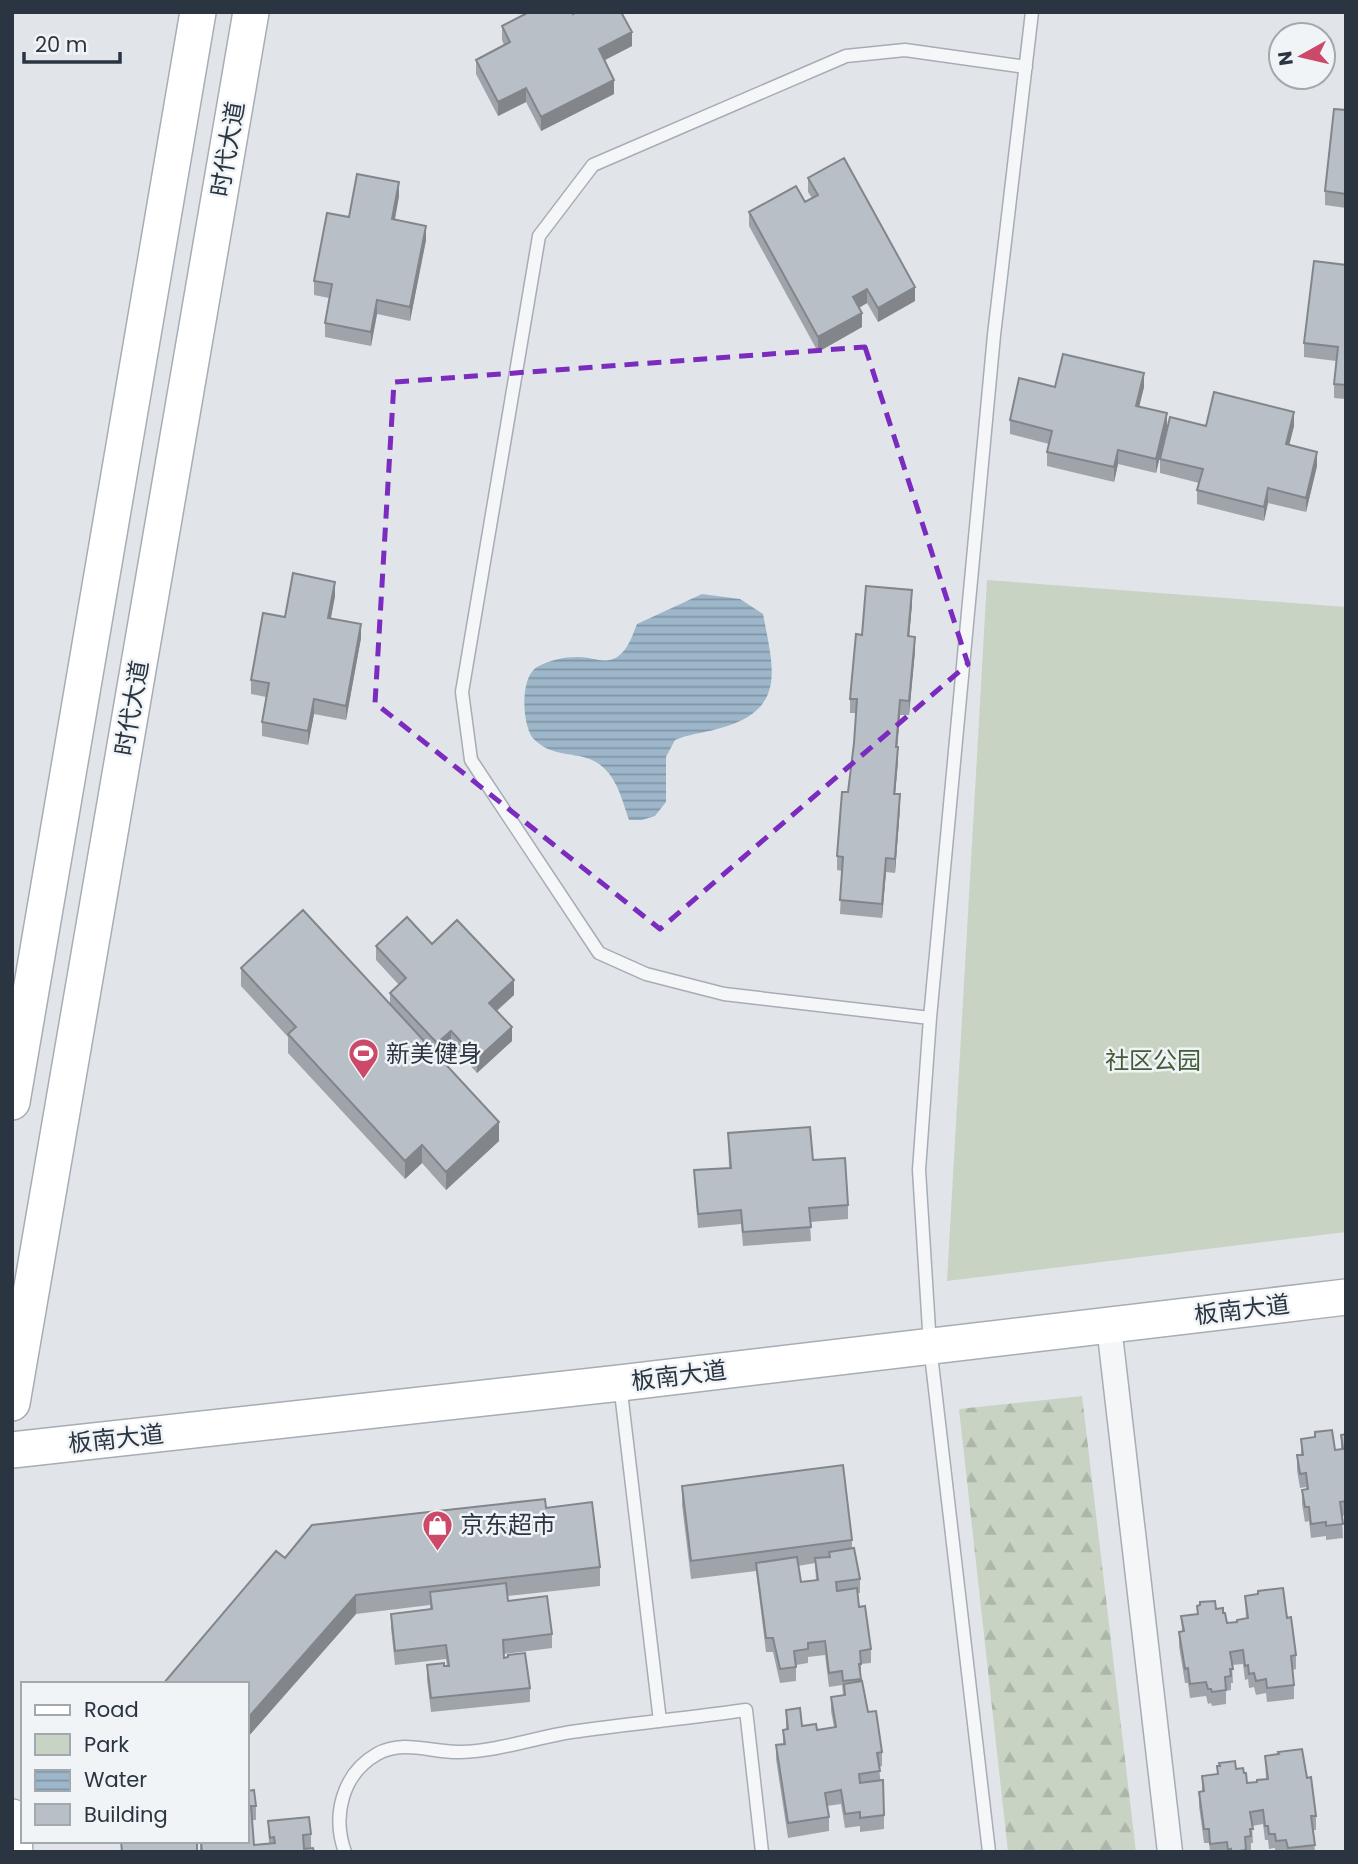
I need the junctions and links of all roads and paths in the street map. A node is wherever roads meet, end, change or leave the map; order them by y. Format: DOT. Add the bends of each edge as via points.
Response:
graph roads {
  1 [pos="198,12"];
  2 [pos="251,12"];
  3 [pos="1032,12"];
  4 [pos="1026,67"];
  5 [pos="930,1018"];
  6 [pos="12,1102"];
  7 [pos="1346,1297"];
  8 [pos="1109,1326"];
  9 [pos="930,1346"];
  10 [pos="620,1383"];
  11 [pos="12,1403"];
  12 [pos="12,1450"];
  13 [pos="660,1721"];
  14 [pos="12,1817"];
  15 [pos="15,1852"];
  16 [pos="345,1852"];
  17 [pos="762,1852"];
  18 [pos="989,1852"];
  19 [pos="1170,1852"];
  1 -- 6 [label="main road"];
  2 -- 11 [label="main road, 时代大道"];
  3 -- 4 [label="lane"];
  4 -- 5 [label="lane" via="994,335"];
  4 -- 5 [label="lane" via="905,50 846,56 593,165 539,236 462,692 471,760 599,953 646,974 724,994"];
  5 -- 9 [label="lane" via="919,1170"];
  7 -- 8 [label="main road, 板南大道"];
  8 -- 9 [label="main road, 板南大道"];
  8 -- 19 [label="street"];
  9 -- 10 [label="main road, 板南大道"];
  9 -- 18 [label="lane"];
  10 -- 12 [label="main road, 板南大道"];
  10 -- 13 [label="lane"];
  13 -- 16 [label="lane" via="473,1751 397,1747 377,1754 358,1769 345,1789 339,1831"];
  13 -- 17 [label="lane" via="746,1710"];
  14 -- 15 [label="main road"];
}
